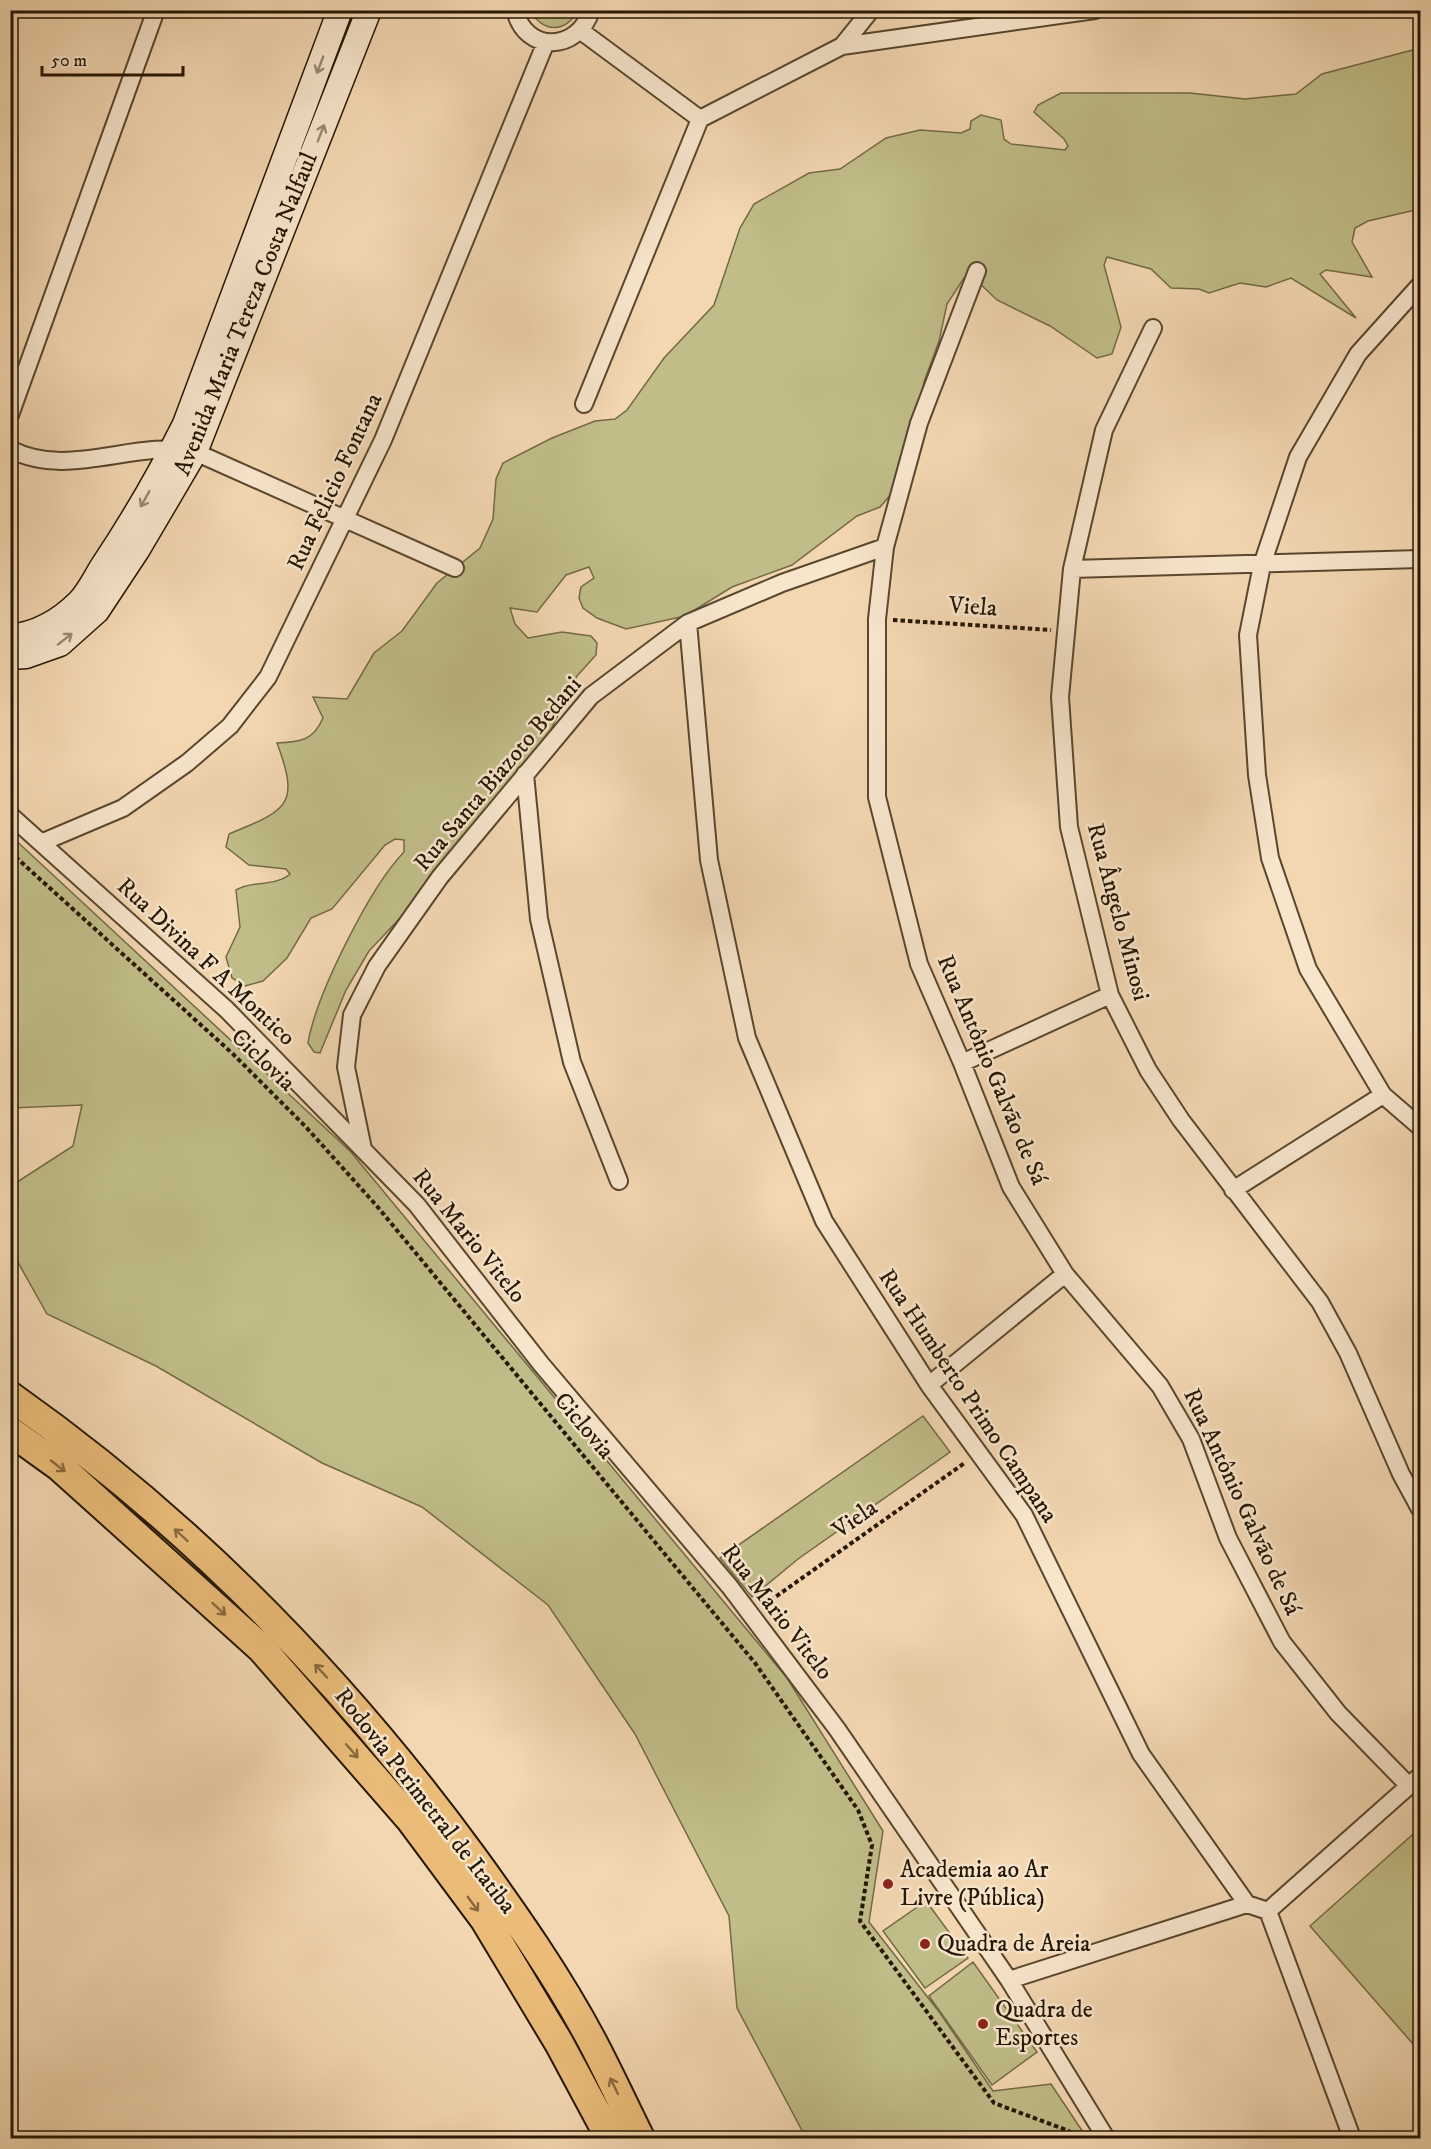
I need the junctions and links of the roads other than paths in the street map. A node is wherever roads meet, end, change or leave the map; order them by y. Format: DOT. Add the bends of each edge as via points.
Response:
graph roads {
  1 [pos="156,10"];
  2 [pos="340,10"];
  3 [pos="515,10"];
  4 [pos="591,10"];
  5 [pos="871,10"];
  6 [pos="1095,10"];
  7 [pos="366,11"];
  8 [pos="581,31"];
  9 [pos="546,42"];
  10 [pos="842,46"];
  11 [pos="700,119"];
  12 [pos="977,271"];
  13 [pos="1420,285"];
  14 [pos="1153,328"];
  15 [pos="584,404"];
  16 [pos="10,415"];
  17 [pos="10,449"];
  18 [pos="184,449"];
  19 [pos="348,518"];
  20 [pos="885,547"];
  21 [pos="1420,559"];
  22 [pos="1262,565"];
  23 [pos="455,568"];
  24 [pos="1072,569"];
  25 [pos="688,622"];
  26 [pos="10,637"];
  27 [pos="10,657"];
  28 [pos="525,774"];
  29 [pos="10,815"];
  30 [pos="43,842"];
  31 [pos="1110,995"];
  32 [pos="962,1063"];
  33 [pos="1383,1095"];
  34 [pos="1420,1127"];
  35 [pos="363,1149"];
  36 [pos="619,1180"];
  37 [pos="1233,1190"];
  38 [pos="1065,1274"];
  39 [pos="929,1385"];
  40 [pos="10,1396"];
  41 [pos="10,1431"];
  42 [pos="1420,1509"];
  43 [pos="1415,1781"];
  44 [pos="1247,1904"];
  45 [pos="1268,1911"];
  46 [pos="1009,1980"];
  47 [pos="610,2139"];
  48 [pos="640,2139"];
  49 [pos="1106,2139"];
  50 [pos="1352,2139"];
  1 -- 16 [label="street"];
  2 -- 18 [label="main road, one-way" via="185,424"];
  3 -- 9 [label="street" via="524,30"];
  4 -- 8 [label="street"];
  5 -- 10 [label="street"];
  6 -- 10 [label="street"];
  18 -- 7 [label="main road, Avenida Maria Tereza Costa Nalfaul, one-way"];
  8 -- 9 [label="street" via="571,39"];
  8 -- 11 [label="street"];
  9 -- 19 [label="street, Rua Felicio Fontana"];
  10 -- 11 [label="street"];
  11 -- 15 [label="street"];
  12 -- 20 [label="street, Rua Antônio Galvão de Sá" via="919,423"];
  13 -- 22 [label="street" via="1358,354 1298,457"];
  14 -- 24 [label="street, Rua Ângelo Minosi" via="1104,430"];
  17 -- 18 [label="street" via="35,459 75,460"];
  18 -- 19 [label="street"];
  18 -- 26 [label="main road, one-way" via="80,601 54,623 28,635"];
  27 -- 18 [label="main road, Avenida Maria Tereza Costa Nalfaul, one-way" via="26,656 60,644 97,611 138,549"];
  19 -- 23 [label="street"];
  19 -- 30 [label="street, Rua Felicio Fontana" via="268,677 230,726 187,763 123,808"];
  20 -- 25 [label="street, Rua Santa Biazoto Bedani" via="782,583"];
  20 -- 32 [label="street, Rua Antônio Galvão de Sá" via="877,619 877,797 919,964"];
  21 -- 22 [label="street"];
  22 -- 24 [label="street"];
  22 -- 33 [label="street" via="1248,635 1257,775 1270,858 1308,969"];
  24 -- 31 [label="street, Rua Ângelo Minosi" via="1060,697 1069,827"];
  25 -- 28 [label="street, Rua Santa Biazoto Bedani" via="591,696"];
  25 -- 39 [label="street, Rua Humberto Primo Campana" via="709,860 747,1038 824,1221"];
  28 -- 35 [label="street, Rua Santa Biazoto Bedani" via="440,877 377,966 352,1015 346,1067"];
  28 -- 36 [label="street" via="539,919 572,1062"];
  29 -- 30 [label="street, Rua Divina F A Montico"];
  30 -- 35 [label="street, Rua Divina F A Montico" via="227,1010"];
  31 -- 32 [label="street"];
  31 -- 37 [label="street, Rua Ângelo Minosi" via="1148,1070"];
  32 -- 38 [label="street, Rua Antônio Galvão de Sá" via="1011,1187"];
  33 -- 34 [label="street"];
  33 -- 37 [label="street"];
  35 -- 46 [label="street, Rua Mario Vitelo" via="417,1205 541,1364 751,1615 837,1729"];
  37 -- 42 [label="street, Rua Ângelo Minosi" via="1320,1302 1348,1353"];
  38 -- 39 [label="street"];
  38 -- 43 [label="street, Rua Antônio Galvão de Sá" via="1165,1395 1191,1439 1228,1538 1282,1642 1338,1713"];
  39 -- 44 [label="street, Rua Humberto Primo Campana" via="1024,1515 1141,1754"];
  48 -- 40 [label="highway, Rodovia Perimetral de Itatiba, one-way" via="592,2040 508,1906 355,1707 269,1616 150,1507 66,1436"];
  41 -- 47 [label="highway, Rodovia Perimetral de Itatiba, one-way" via="60,1467 261,1648 410,1819 485,1920 559,2043"];
  43 -- 45 [label="street"];
  44 -- 45 [label="street"];
  44 -- 46 [label="street"];
  45 -- 50 [label="street"];
  46 -- 49 [label="street, Rua Mario Vitelo"];
}
